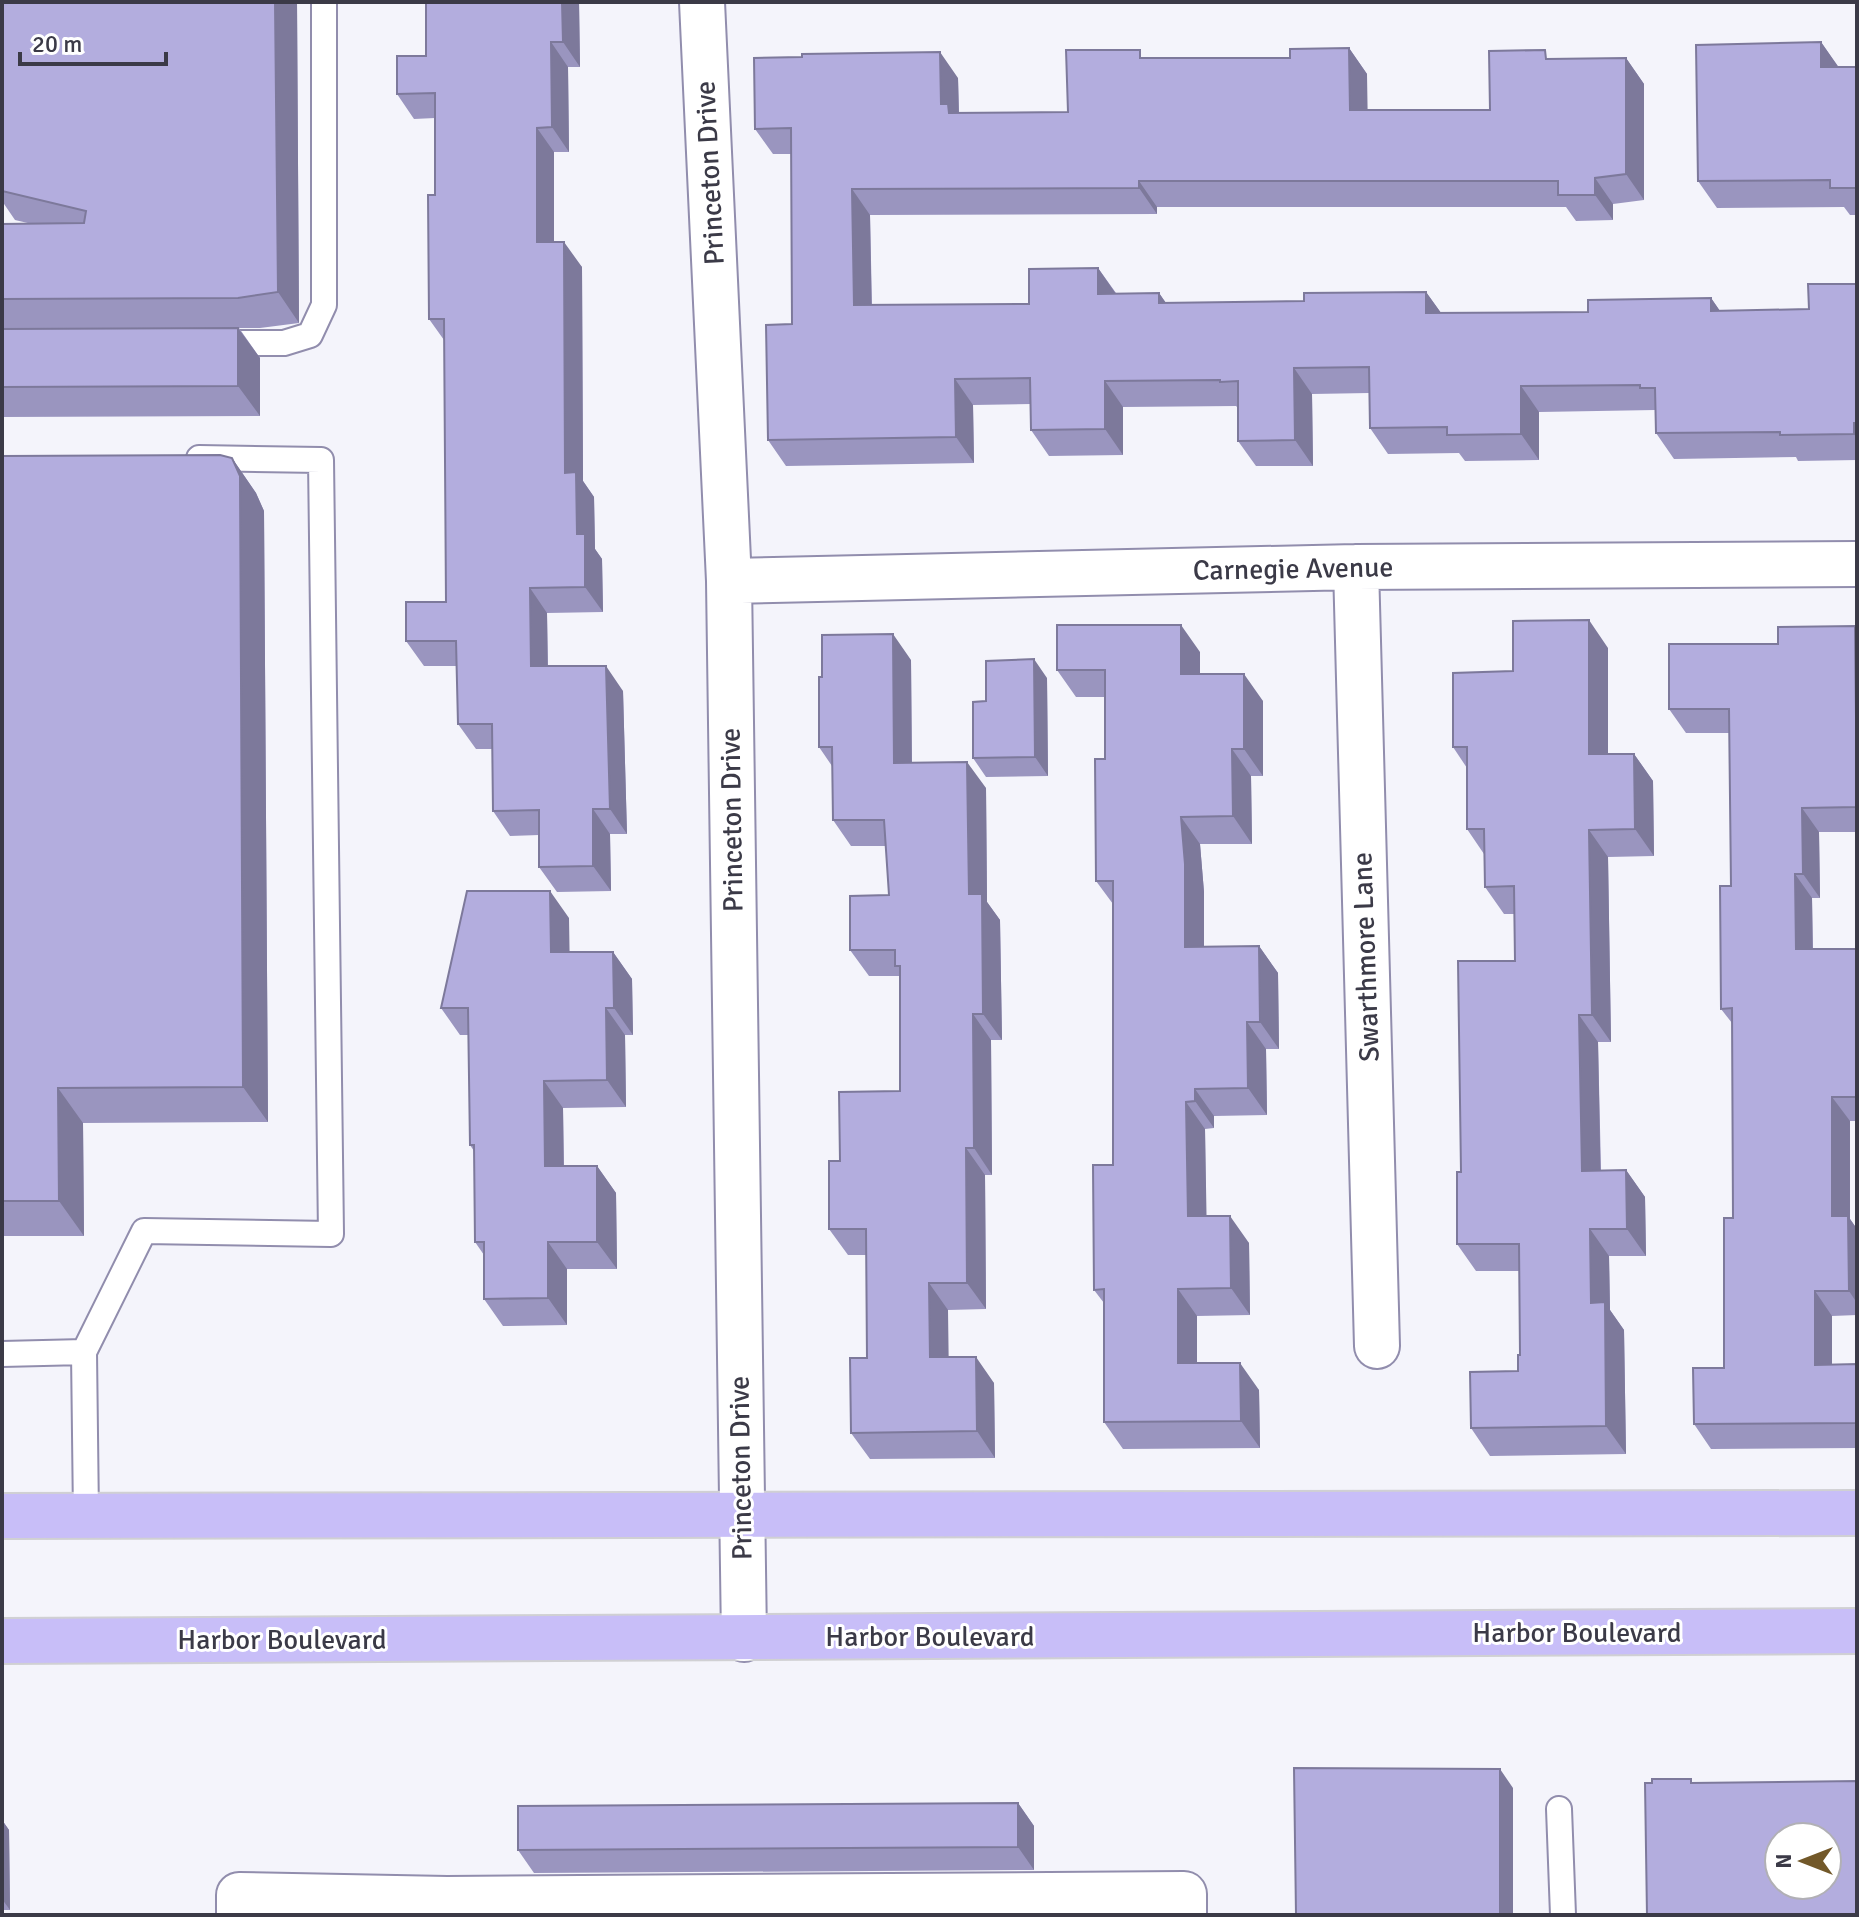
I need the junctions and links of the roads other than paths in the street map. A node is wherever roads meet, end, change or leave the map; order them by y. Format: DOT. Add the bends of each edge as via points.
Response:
graph roads {
  1 [pos="324,2"];
  2 [pos="702,2"];
  3 [pos="190,344"];
  4 [pos="177,458"];
  5 [pos="1857,564"];
  6 [pos="1356,567"];
  7 [pos="729,581"];
  8 [pos="1377,1346"];
  9 [pos="84,1352"];
  10 [pos="2,1354"];
  11 [pos="1857,1513"];
  12 [pos="2,1516"];
  13 [pos="86,1516"];
  14 [pos="741,1516"];
  15 [pos="1857,1631"];
  16 [pos="744,1639"];
  17 [pos="2,1641"];
  18 [pos="1559,1809"];
  19 [pos="1184,1905"];
  20 [pos="447,1907"];
  21 [pos="239,1915"];
  22 [pos="1563,1915"];
  1 -- 3 [label="lane" via="324,305 310,335 284,343"];
  2 -- 7 [label="street, Princeton Drive"];
  4 -- 9 [label="lane" via="321,460 331,1234 144,1231"];
  5 -- 6 [label="street, Carnegie Avenue"];
  6 -- 7 [label="street, Carnegie Avenue"];
  6 -- 8 [label="street, Swarthmore Lane"];
  7 -- 14 [label="street, Princeton Drive"];
  9 -- 10 [label="lane"];
  9 -- 13 [label="lane"];
  11 -- 14 [label="main road"];
  12 -- 13 [label="main road"];
  13 -- 14 [label="main road"];
  14 -- 16 [label="street, Princeton Drive"];
  15 -- 16 [label="main road, Harbor Boulevard"];
  16 -- 17 [label="main road, Harbor Boulevard"];
  18 -- 22 [label="lane"];
  19 -- 20 [label="street"];
  20 -- 21 [label="street" via="239,1895"];
}
